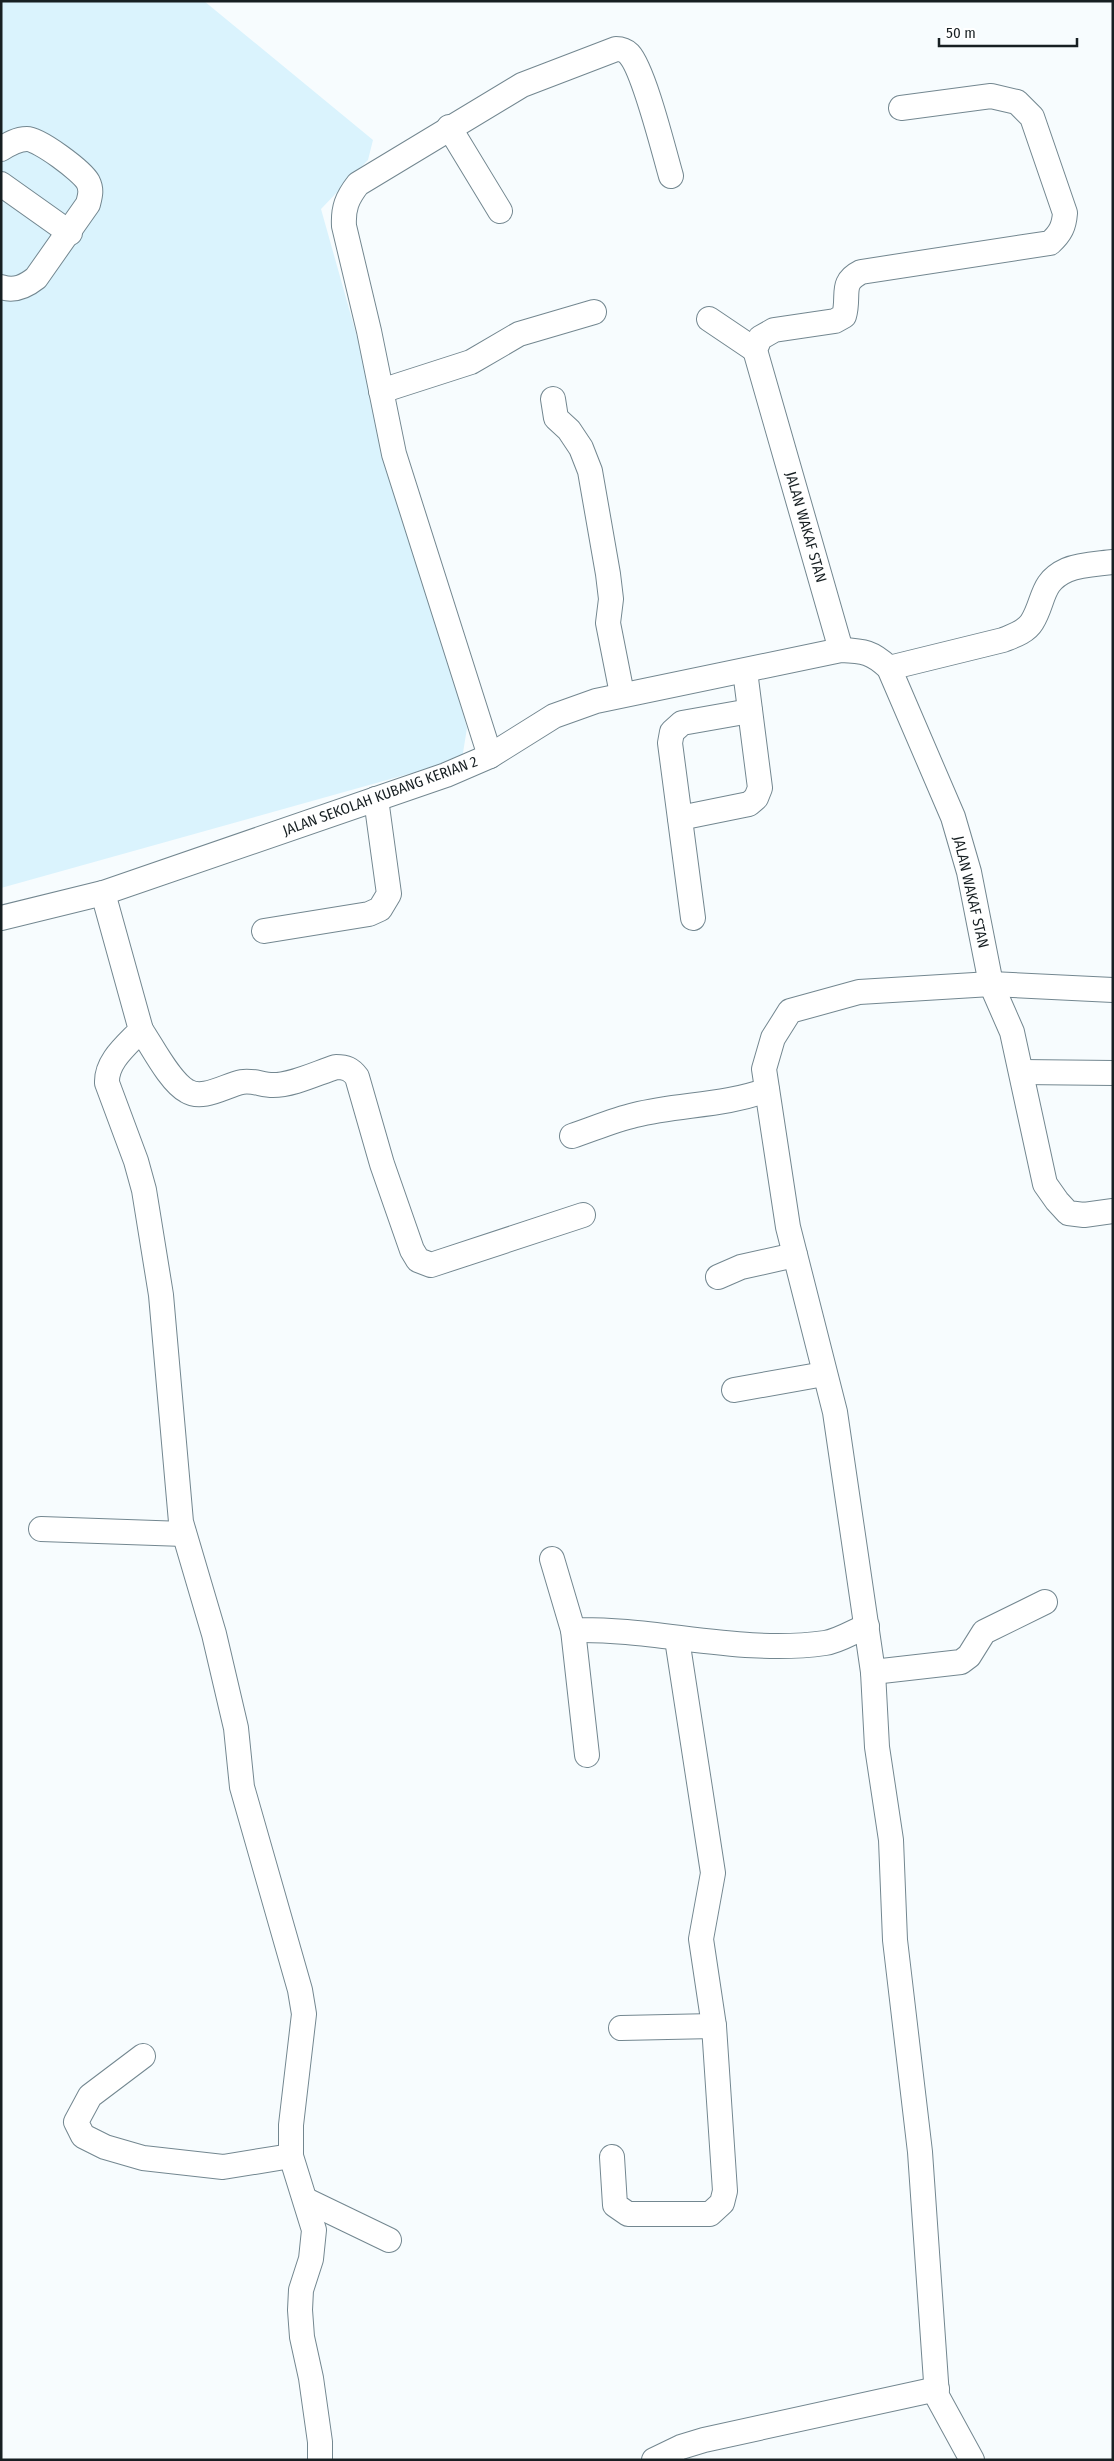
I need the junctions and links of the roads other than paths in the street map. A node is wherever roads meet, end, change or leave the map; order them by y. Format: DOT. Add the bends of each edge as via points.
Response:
graph roads {
  1 [pos="901,108"];
  2 [pos="449,127"];
  3 [pos="1,149"];
  4 [pos="671,176"];
  5 [pos="1,184"];
  6 [pos="500,211"];
  7 [pos="70,233"];
  8 [pos="1,287"];
  9 [pos="594,312"];
  10 [pos="709,319"];
  11 [pos="755,350"];
  12 [pos="381,391"];
  13 [pos="553,399"];
  14 [pos="1113,562"];
  15 [pos="841,650"];
  16 [pos="889,668"];
  17 [pos="745,671"];
  18 [pos="622,694"];
  19 [pos="750,711"];
  20 [pos="490,756"];
  21 [pos="376,799"];
  22 [pos="680,818"];
  23 [pos="103,893"];
  24 [pos="1,918"];
  25 [pos="693,918"];
  26 [pos="264,931"];
  27 [pos="991,984"];
  28 [pos="1113,990"];
  29 [pos="141,1030"];
  30 [pos="1022,1072"];
  31 [pos="1113,1073"];
  32 [pos="768,1090"];
  33 [pos="572,1136"];
  34 [pos="1113,1211"];
  35 [pos="583,1215"];
  36 [pos="795,1255"];
  37 [pos="718,1278"];
  38 [pos="824,1374"];
  39 [pos="734,1390"];
  40 [pos="41,1529"];
  41 [pos="184,1534"];
  42 [pos="552,1558"];
  43 [pos="1045,1602"];
  44 [pos="867,1626"];
  45 [pos="573,1630"];
  46 [pos="677,1639"];
  47 [pos="874,1672"];
  48 [pos="587,1755"];
  49 [pos="714,2026"];
  50 [pos="621,2028"];
  51 [pos="143,2056"];
  52 [pos="291,2156"];
  53 [pos="612,2157"];
  54 [pos="306,2200"];
  55 [pos="389,2240"];
  56 [pos="937,2388"];
  57 [pos="320,2460"];
  58 [pos="654,2460"];
  59 [pos="972,2460"];
  1 -- 11 [label="street" via="992,96 1016,102 1025,108 1032,117 1065,212 1064,226 1058,236 1050,243 861,272 846,283 844,316 835,321 774,330 760,338"];
  2 -- 4 [label="street" via="522,85 616,49 624,50 631,56 645,89"];
  2 -- 6 [label="street"];
  2 -- 12 [label="street" via="358,184 347,199 343,214"];
  3 -- 7 [label="street" via="28,139 43,145 87,180 92,191 88,204"];
  5 -- 7 [label="street"];
  7 -- 8 [label="street" via="36,278 26,286 15,289"];
  9 -- 12 [label="street" via="519,334 470,362"];
  10 -- 11 [label="street"];
  11 -- 15 [label="street, JALAN WAKAF STAN"];
  12 -- 20 [label="street" via="394,454"];
  13 -- 18 [label="street" via="556,418 569,430 590,471 611,599 608,623"];
  14 -- 16 [label="street" via="1081,565 1055,577 1046,587 1032,624 1019,634"];
  15 -- 16 [label="street" via="864,651"];
  15 -- 17 [label="street, JALAN SEKOLAH KUBANG KERIAN 2"];
  16 -- 27 [label="street, JALAN WAKAF STAN" via="953,817 969,872"];
  17 -- 18 [label="street, JALAN SEKOLAH KUBANG KERIAN 2"];
  17 -- 19 [label="street"];
  18 -- 20 [label="street, JALAN SEKOLAH KUBANG KERIAN 2" via="554,716"];
  19 -- 22 [label="street" via="760,788 756,798 749,804"];
  19 -- 22 [label="street" via="682,724 672,732 670,743"];
  20 -- 21 [label="street, JALAN SEKOLAH KUBANG KERIAN 2"];
  21 -- 23 [label="street, JALAN SEKOLAH KUBANG KERIAN 2"];
  21 -- 26 [label="street" via="389,894 380,909 369,914"];
  22 -- 25 [label="street"];
  23 -- 24 [label="street, JALAN SEKOLAH KUBANG KERIAN 2"];
  23 -- 29 [label="street"];
  27 -- 28 [label="street"];
  27 -- 30 [label="street, JALAN WAKAF STAN" via="1012,1032"];
  27 -- 32 [label="street" via="859,992 790,1011 772,1038 764,1069"];
  29 -- 35 [label="street" via="176,1082 194,1094 206,1094 250,1081 282,1084 336,1067 351,1070 357,1077 382,1164 418,1260 431,1264"];
  29 -- 41 [label="street" via="112,1063 107,1072 107,1083 144,1190 161,1295"];
  30 -- 31 [label="street"];
  30 -- 34 [label="street, JALAN WAKAF STAN" via="1046,1184 1056,1201 1068,1212 1084,1215"];
  32 -- 33 [label="street" via="716,1104 635,1115"];
  32 -- 36 [label="street"];
  36 -- 37 [label="street" via="741,1267"];
  36 -- 38 [label="street"];
  38 -- 39 [label="street"];
  38 -- 44 [label="street" via="835,1412"];
  40 -- 41 [label="street"];
  41 -- 52 [label="street" via="214,1634 236,1728 242,1787 300,1990 304,2014 291,2125"];
  42 -- 45 [label="street"];
  43 -- 47 [label="street" via="984,1632 969,1656 961,1662"];
  44 -- 46 [label="street" via="826,1642 766,1645"];
  44 -- 47 [label="street"];
  45 -- 46 [label="street" via="596,1629"];
  45 -- 48 [label="street"];
  46 -- 49 [label="street" via="713,1873 701,1939"];
  47 -- 56 [label="street" via="877,1747 891,1840 895,1940 920,2152"];
  49 -- 50 [label="street"];
  49 -- 53 [label="street" via="725,2191 722,2203 710,2214 628,2214 615,2205"];
  51 -- 52 [label="street" via="90,2096 76,2122 83,2136 105,2147 143,2158 223,2168"];
  52 -- 54 [label="street"];
  54 -- 55 [label="street"];
  54 -- 57 [label="street" via="315,2238 301,2290 300,2310"];
  56 -- 58 [label="street" via="704,2440"];
  56 -- 59 [label="street" via="937,2396"];
}
